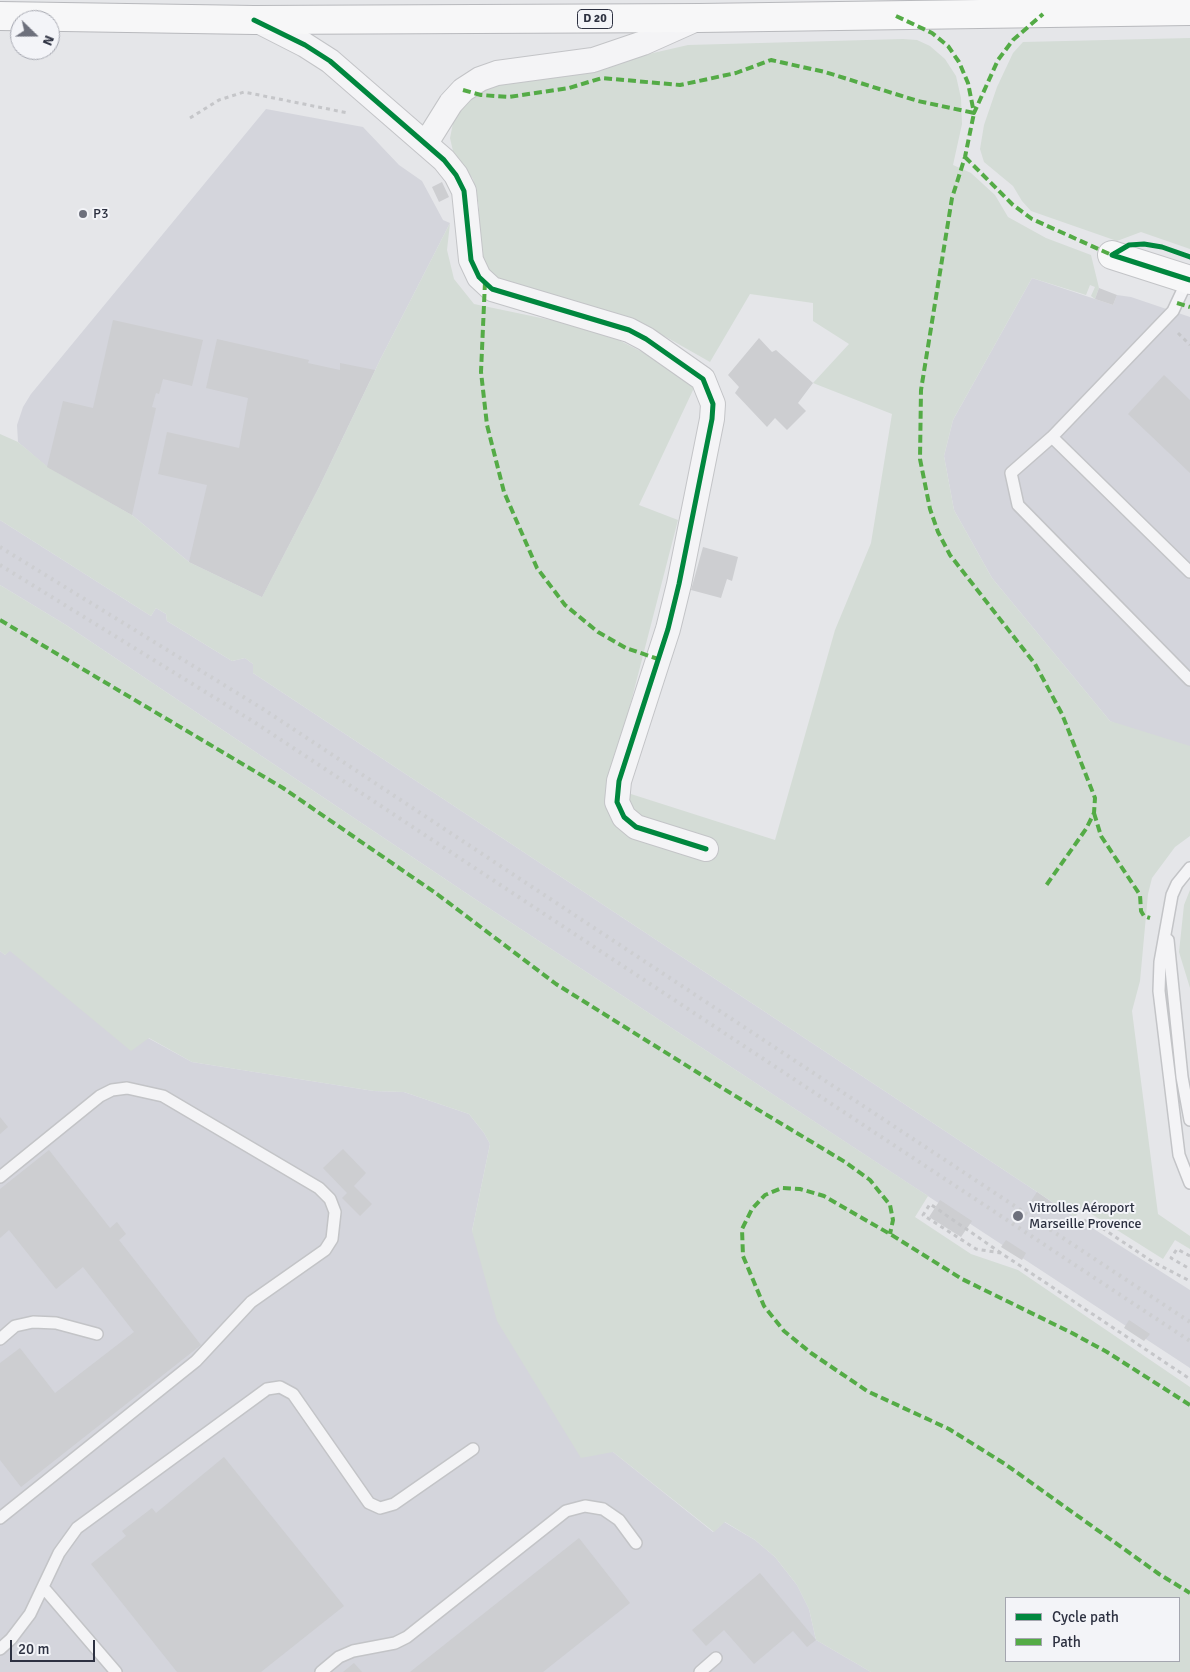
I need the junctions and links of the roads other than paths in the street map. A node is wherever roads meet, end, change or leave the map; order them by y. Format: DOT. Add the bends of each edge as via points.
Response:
graph roads {
  1 [pos="1190,12"];
  2 [pos="0,16"];
  3 [pos="699,18"];
  4 [pos="254,20"];
  5 [pos="426,143"];
  6 [pos="1112,255"];
  7 [pos="1189,280"];
  8 [pos="1052,437"];
  9 [pos="1190,572"];
  10 [pos="1190,680"];
  11 [pos="706,849"];
  12 [pos="1190,868"];
  13 [pos="1168,911"];
  14 [pos="1190,1120"];
  15 [pos="0,1177"];
  16 [pos="1190,1183"];
  17 [pos="97,1334"];
  18 [pos="0,1339"];
  19 [pos="473,1449"];
  20 [pos="0,1518"];
  21 [pos="636,1543"];
  22 [pos="43,1587"];
  23 [pos="0,1649"];
  24 [pos="716,1658"];
  25 [pos="116,1672"];
  26 [pos="320,1672"];
  27 [pos="700,1672"];
  1 -- 3 [label="main road, D 20"];
  2 -- 4 [label="main road, D 20"];
  3 -- 4 [label="main road, D 20"];
  3 -- 5 [label="street" via="643,44 592,60 497,73 480,79 451,103"];
  4 -- 5 [label="street" via="305,45 330,62"];
  5 -- 11 [label="street" via="456,175 464,191 471,260 479,277 492,289 629,330 693,370 709,390 712,419 679,584 668,629 619,781 617,802 624,817 636,827"];
  6 -- 7 [label="main road"];
  7 -- 8 [label="lane" via="1174,311"];
  8 -- 9 [label="lane"];
  8 -- 10 [label="lane" via="1011,473 1018,505"];
  12 -- 13 [label="lane" via="1177,884"];
  13 -- 14 [label="lane" via="1170,968"];
  13 -- 16 [label="lane" via="1159,991 1179,1155"];
  15 -- 20 [label="lane" via="100,1096 128,1088 163,1096 319,1188 330,1199 335,1212 332,1238 325,1250 251,1302 196,1361"];
  17 -- 18 [label="lane" via="56,1323 33,1322 15,1326"];
  19 -- 22 [label="lane" via="394,1504 380,1508 369,1503 293,1394 280,1387 267,1389 78,1528 59,1553"];
  21 -- 26 [label="lane" via="619,1520 603,1509 586,1506 566,1510 407,1637 395,1643 352,1651"];
  22 -- 23 [label="lane" via="30,1614"];
  22 -- 25 [label="lane"];
  24 -- 27 [label="lane"];
}
